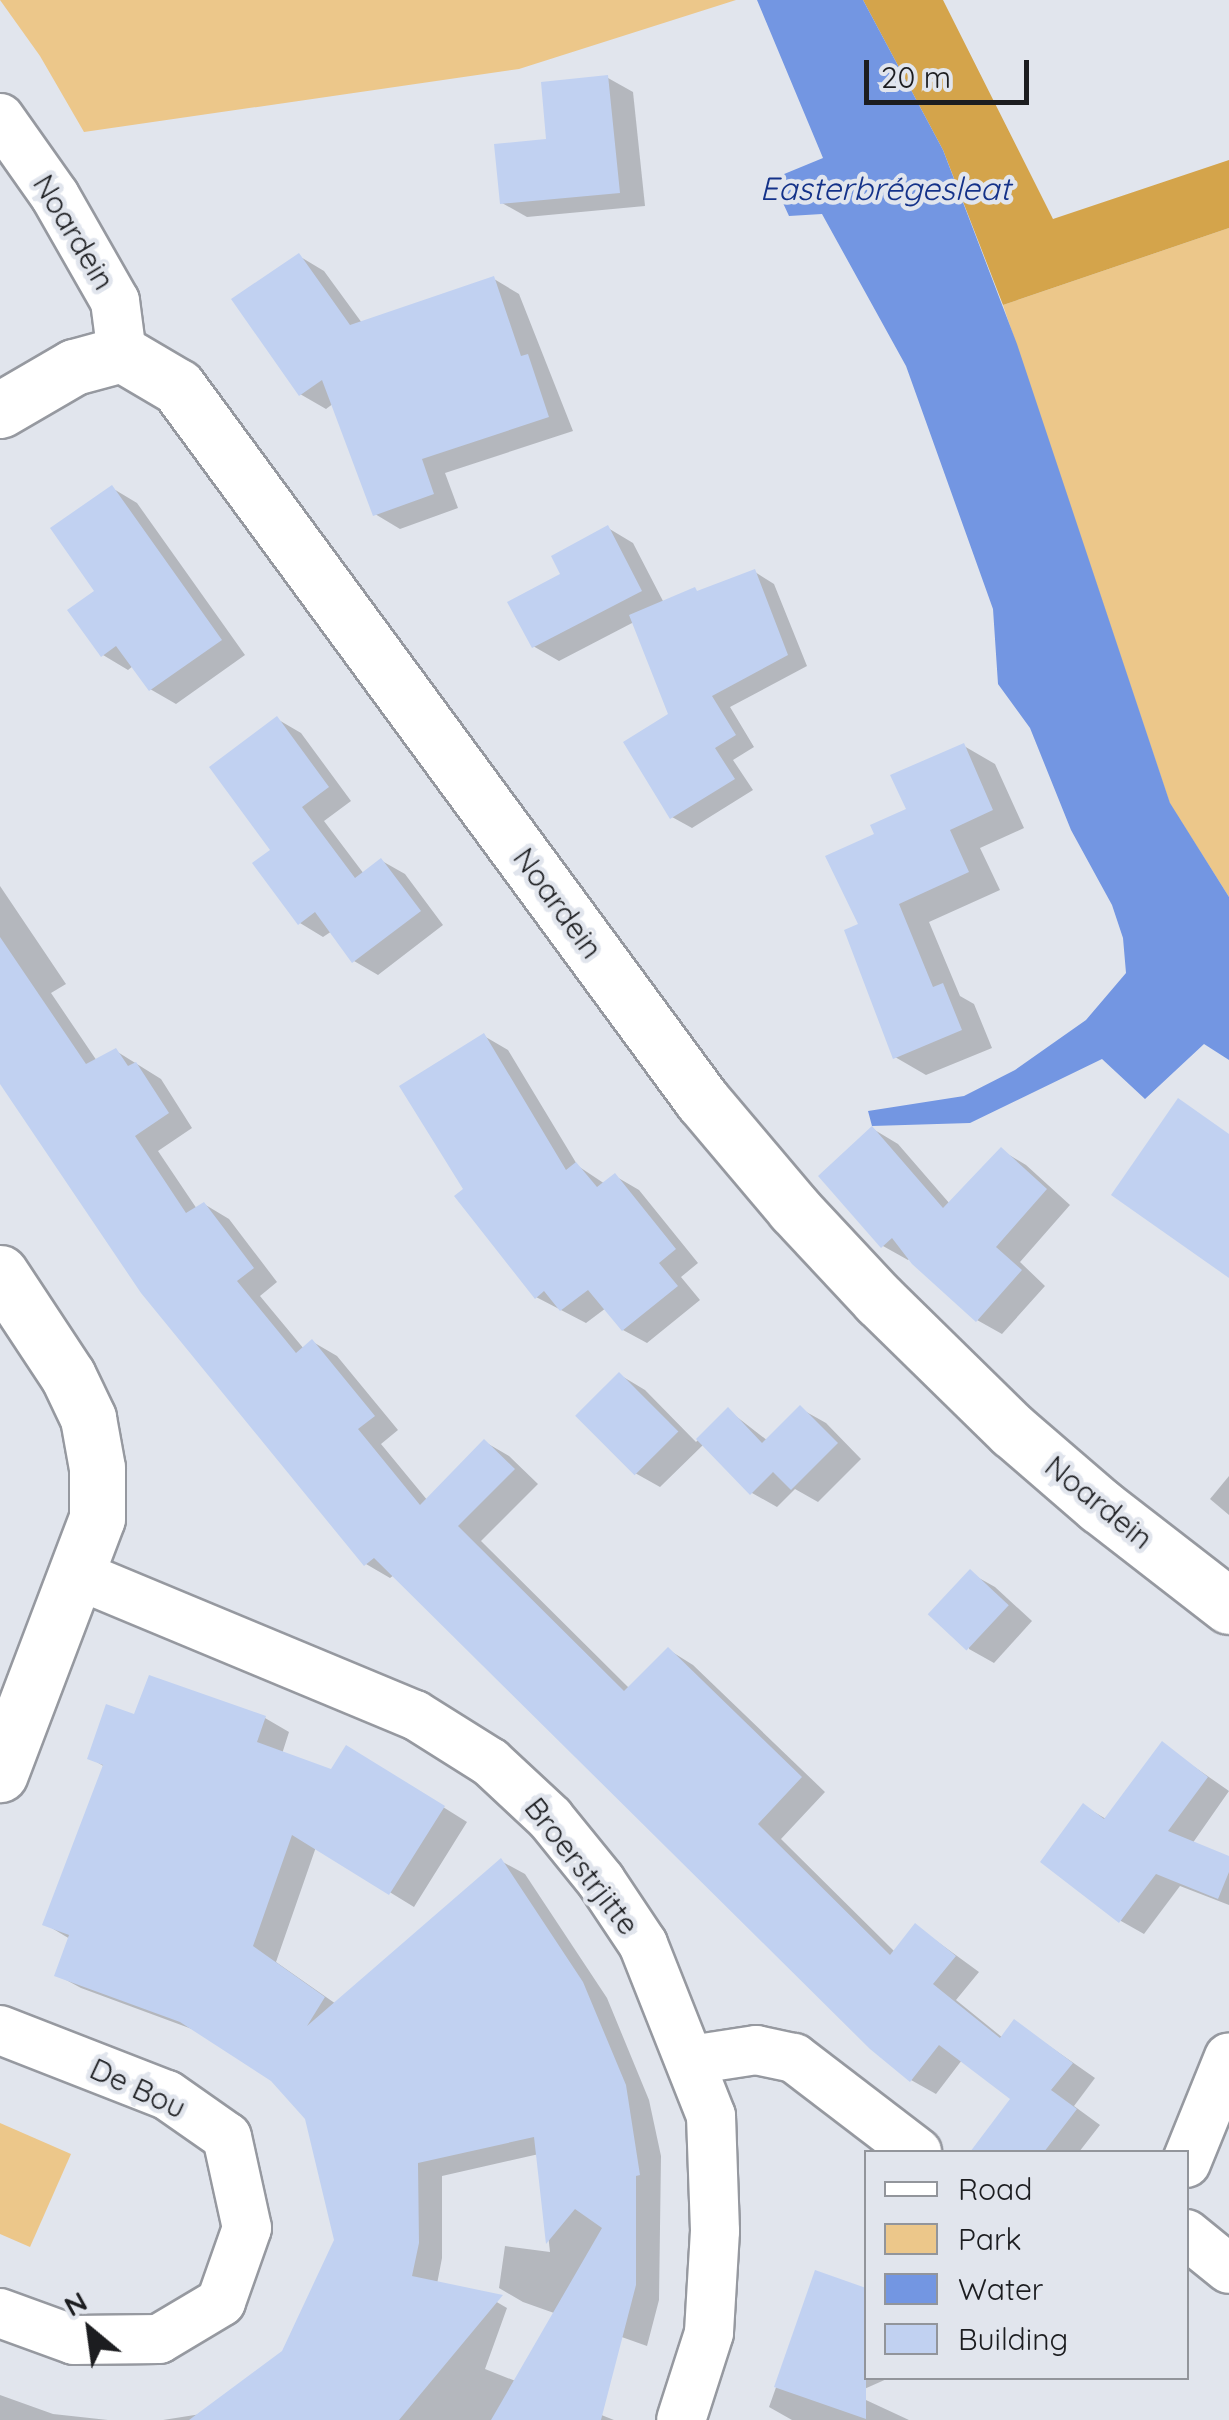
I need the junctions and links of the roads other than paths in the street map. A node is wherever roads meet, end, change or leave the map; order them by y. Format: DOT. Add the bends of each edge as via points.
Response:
graph roads {
  1 [pos="0,118"];
  2 [pos="122,354"];
  3 [pos="0,410"];
  4 [pos="0,1273"];
  5 [pos="78,1575"];
  6 [pos="1229,1606"];
  7 [pos="0,1774"];
  8 [pos="0,2030"];
  9 [pos="1229,2057"];
  10 [pos="691,2060"];
  11 [pos="914,2150"];
  12 [pos="1189,2156"];
  13 [pos="1189,2236"];
  14 [pos="1229,2268"];
  15 [pos="0,2313"];
  16 [pos="681,2420"];
  1 -- 2 [label="street, Noardein" via="115,300"];
  2 -- 3 [label="street" via="74,368"];
  2 -- 6 [label="street, Noardein" via="178,387 214,432 690,1084 794,1209 1013,1430"];
  4 -- 5 [label="street" via="88,1418 97,1518"];
  5 -- 7 [label="street"];
  5 -- 10 [label="street, Broerstrjitte" via="415,1715 490,1762 550,1818 622,1912 643,1944"];
  8 -- 15 [label="street, De Bou" via="167,2095 227,2136 247,2228 221,2302 159,2340 74,2340"];
  9 -- 12 [label="street"];
  10 -- 11 [label="street" via="756,2050 794,2058"];
  10 -- 16 [label="street, Broerstrjitte" via="710,2116 715,2231 709,2333"];
  13 -- 14 [label="street"];
}
